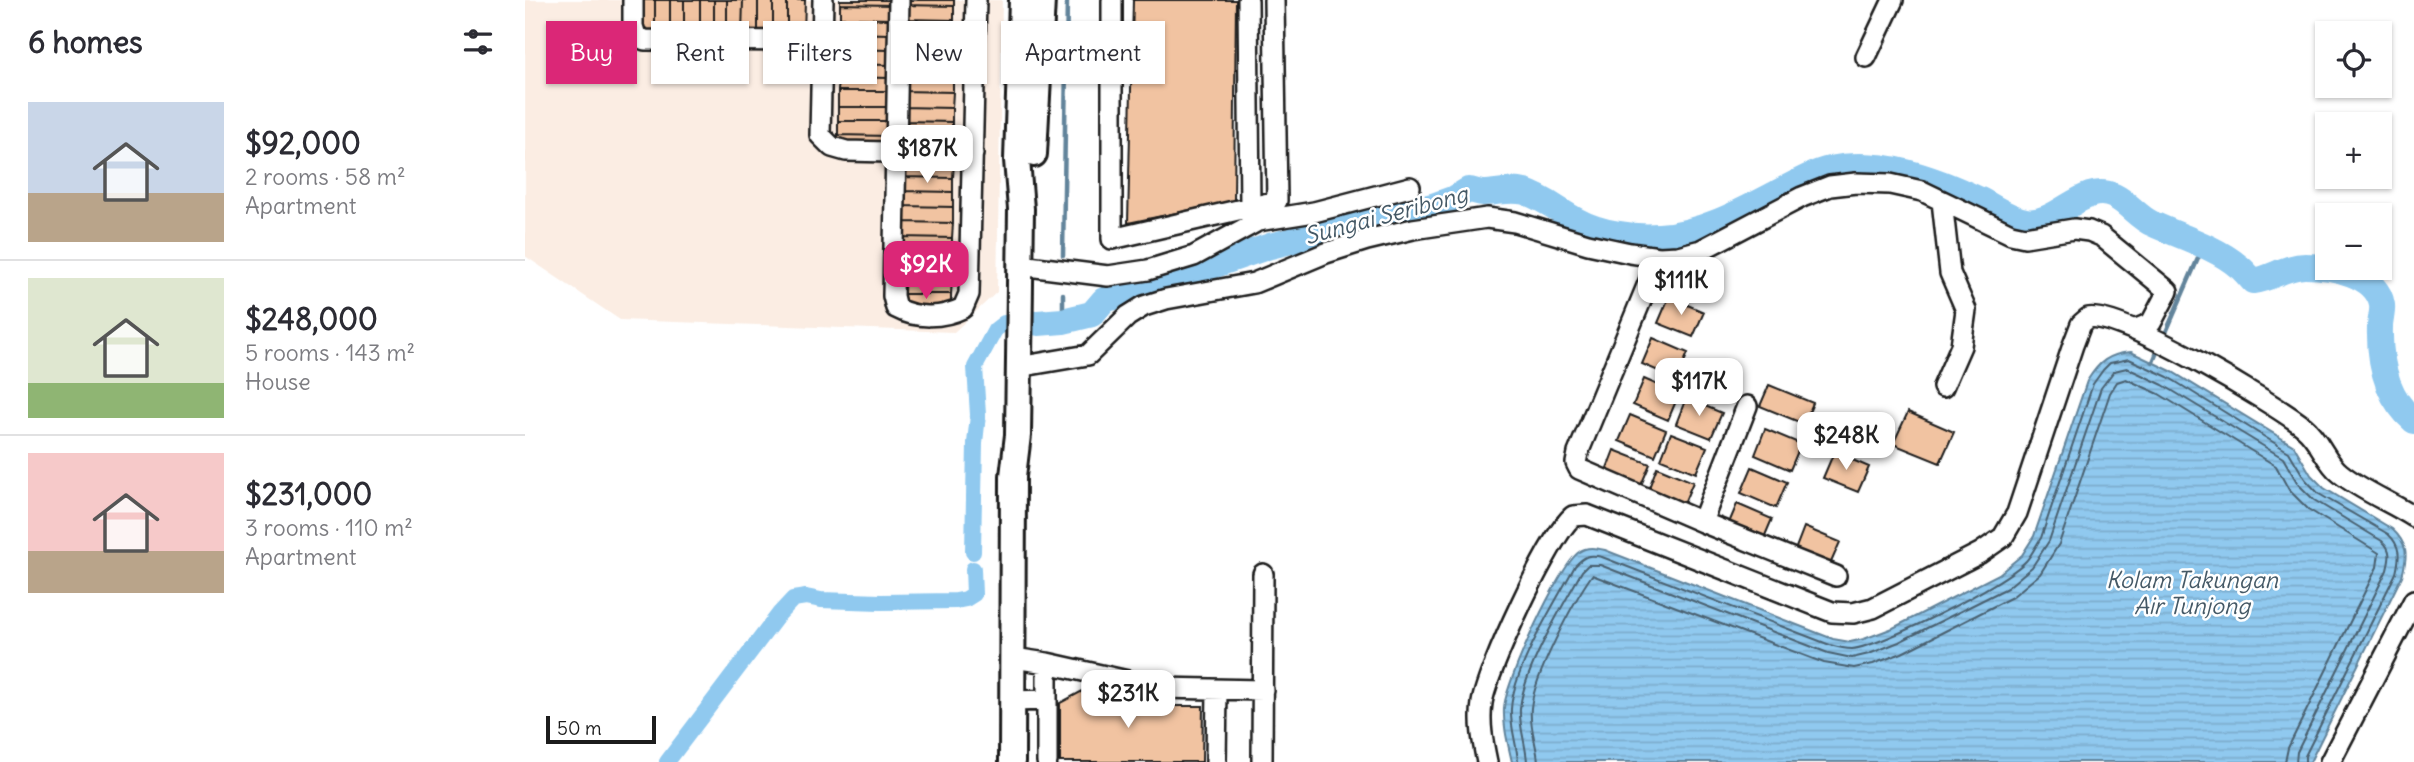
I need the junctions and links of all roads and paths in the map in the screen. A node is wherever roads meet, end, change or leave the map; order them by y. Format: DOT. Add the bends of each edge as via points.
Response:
graph roads {
  1 [pos="633,0"];
  2 [pos="823,0"];
  3 [pos="899,0"];
  4 [pos="976,0"];
  5 [pos="1022,0"];
  6 [pos="1042,0"];
  7 [pos="1112,0"];
  8 [pos="1248,0"];
  9 [pos="1274,0"];
  10 [pos="1893,0"];
  11 [pos="822,21"];
  12 [pos="763,41"];
  13 [pos="1866,57"];
  14 [pos="821,84"];
  15 [pos="896,153"];
  16 [pos="973,154"];
  17 [pos="1410,187"];
  18 [pos="1942,201"];
  19 [pos="1250,207"];
  20 [pos="1021,209"];
  21 [pos="1659,257"];
  22 [pos="1020,265"];
  23 [pos="2134,330"];
  24 [pos="1018,367"];
  25 [pos="1943,387"];
  26 [pos="1747,405"];
  27 [pos="2414,517"];
  28 [pos="1702,522"];
  29 [pos="1263,573"];
  30 [pos="1836,576"];
  31 [pos="2414,600"];
  32 [pos="1030,660"];
  33 [pos="1217,690"];
  34 [pos="1263,690"];
  35 [pos="1029,700"];
  36 [pos="1012,762"];
  37 [pos="1027,762"];
  38 [pos="1047,762"];
  39 [pos="1216,762"];
  40 [pos="1262,762"];
  41 [pos="1487,762"];
  42 [pos="2330,762"];
  1 -- 12 [label="street" via="636,36 645,40"];
  2 -- 11 [label="street"];
  3 -- 15 [label="street"];
  4 -- 16 [label="street"];
  5 -- 20 [label="main road" via="1017,160"];
  6 -- 20 [label="main road" via="1034,163"];
  7 -- 19 [label="street" via="1112,239"];
  8 -- 19 [label="street"];
  9 -- 19 [label="street" via="1277,201"];
  10 -- 13 [label="street"];
  14 -- 15 [label="street" via="820,135 832,147"];
  15 -- 16 [label="street"];
  15 -- 16 [label="street" via="896,308 908,314 949,316 963,308 969,294"];
  17 -- 22 [label="street" via="1258,221 1194,256 1148,270 1108,276"];
  18 -- 21 [label="street" via="1890,184 1830,186 1701,250"];
  18 -- 23 [label="street" via="2011,234 2040,236 2074,229 2101,236 2168,291 2151,323"];
  18 -- 25 [label="street" via="1949,273 1966,310 1961,346"];
  20 -- 22 [label="main road"];
  21 -- 24 [label="street" via="1487,218 1426,227 1326,253 1254,283 1144,306 1088,355"];
  21 -- 28 [label="street" via="1576,464 1584,472"];
  22 -- 24 [label="main road"];
  23 -- 27 [label="street" via="2307,429 2341,474"];
  23 -- 41 [label="street" via="2101,317 2081,324 2017,513 2003,537 1873,608 1832,612 1587,515 1573,516 1559,530 1511,626 1482,700"];
  24 -- 32 [label="main road"];
  26 -- 28 [label="street"];
  28 -- 30 [label="street"];
  29 -- 34 [label="street"];
  31 -- 42 [label="street"];
  32 -- 33 [label="street" via="1159,688"];
  32 -- 35 [label="main road"];
  33 -- 34 [label="street"];
  33 -- 39 [label="street"];
  34 -- 40 [label="street"];
  35 -- 36 [label="main road"];
  35 -- 37 [label="main road"];
  35 -- 38 [label="street"];
}
